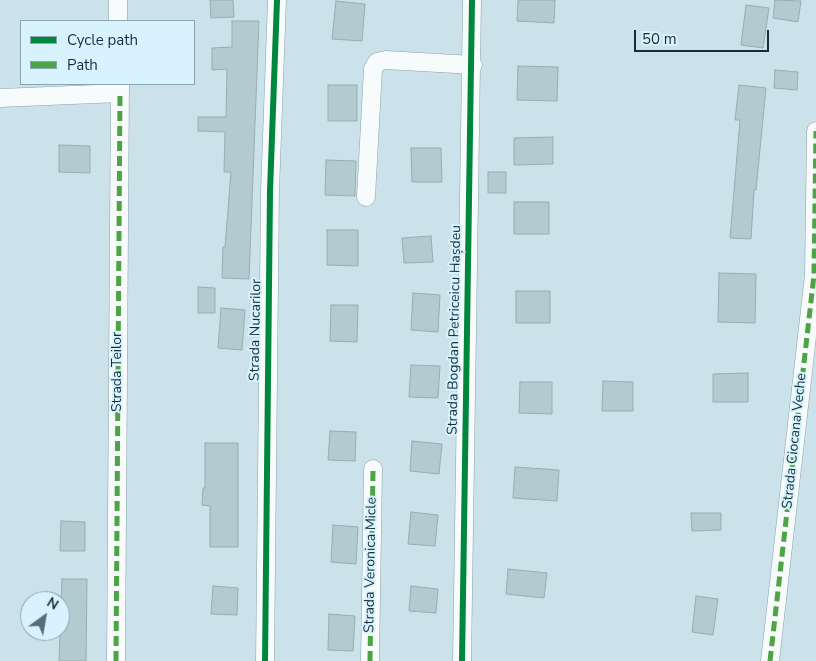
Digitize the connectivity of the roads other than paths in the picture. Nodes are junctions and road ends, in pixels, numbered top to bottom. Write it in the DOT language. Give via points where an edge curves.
graph roads {
  1 [pos="118,0"];
  2 [pos="277,0"];
  3 [pos="472,0"];
  4 [pos="118,20"];
  5 [pos="473,65"];
  6 [pos="120,88"];
  7 [pos="0,98"];
  8 [pos="816,131"];
  9 [pos="366,197"];
  10 [pos="373,470"];
  11 [pos="116,661"];
  12 [pos="264,661"];
  13 [pos="370,661"];
  14 [pos="462,661"];
  15 [pos="770,661"];
  1 -- 4 [label="street"];
  2 -- 12 [label="street, Strada Nucarilor" via="270,191"];
  3 -- 5 [label="street, Strada Bogdan Petriceicu Hașdeu"];
  5 -- 9 [label="street" via="377,62 373,69"];
  5 -- 14 [label="street, Strada Bogdan Petriceicu Hașdeu"];
  6 -- 7 [label="street"];
  6 -- 11 [label="street, Strada Teilor"];
  8 -- 15 [label="street, Strada Ciocana Veche" via="814,275"];
  10 -- 13 [label="street, Strada Veronica Micle"];
}
